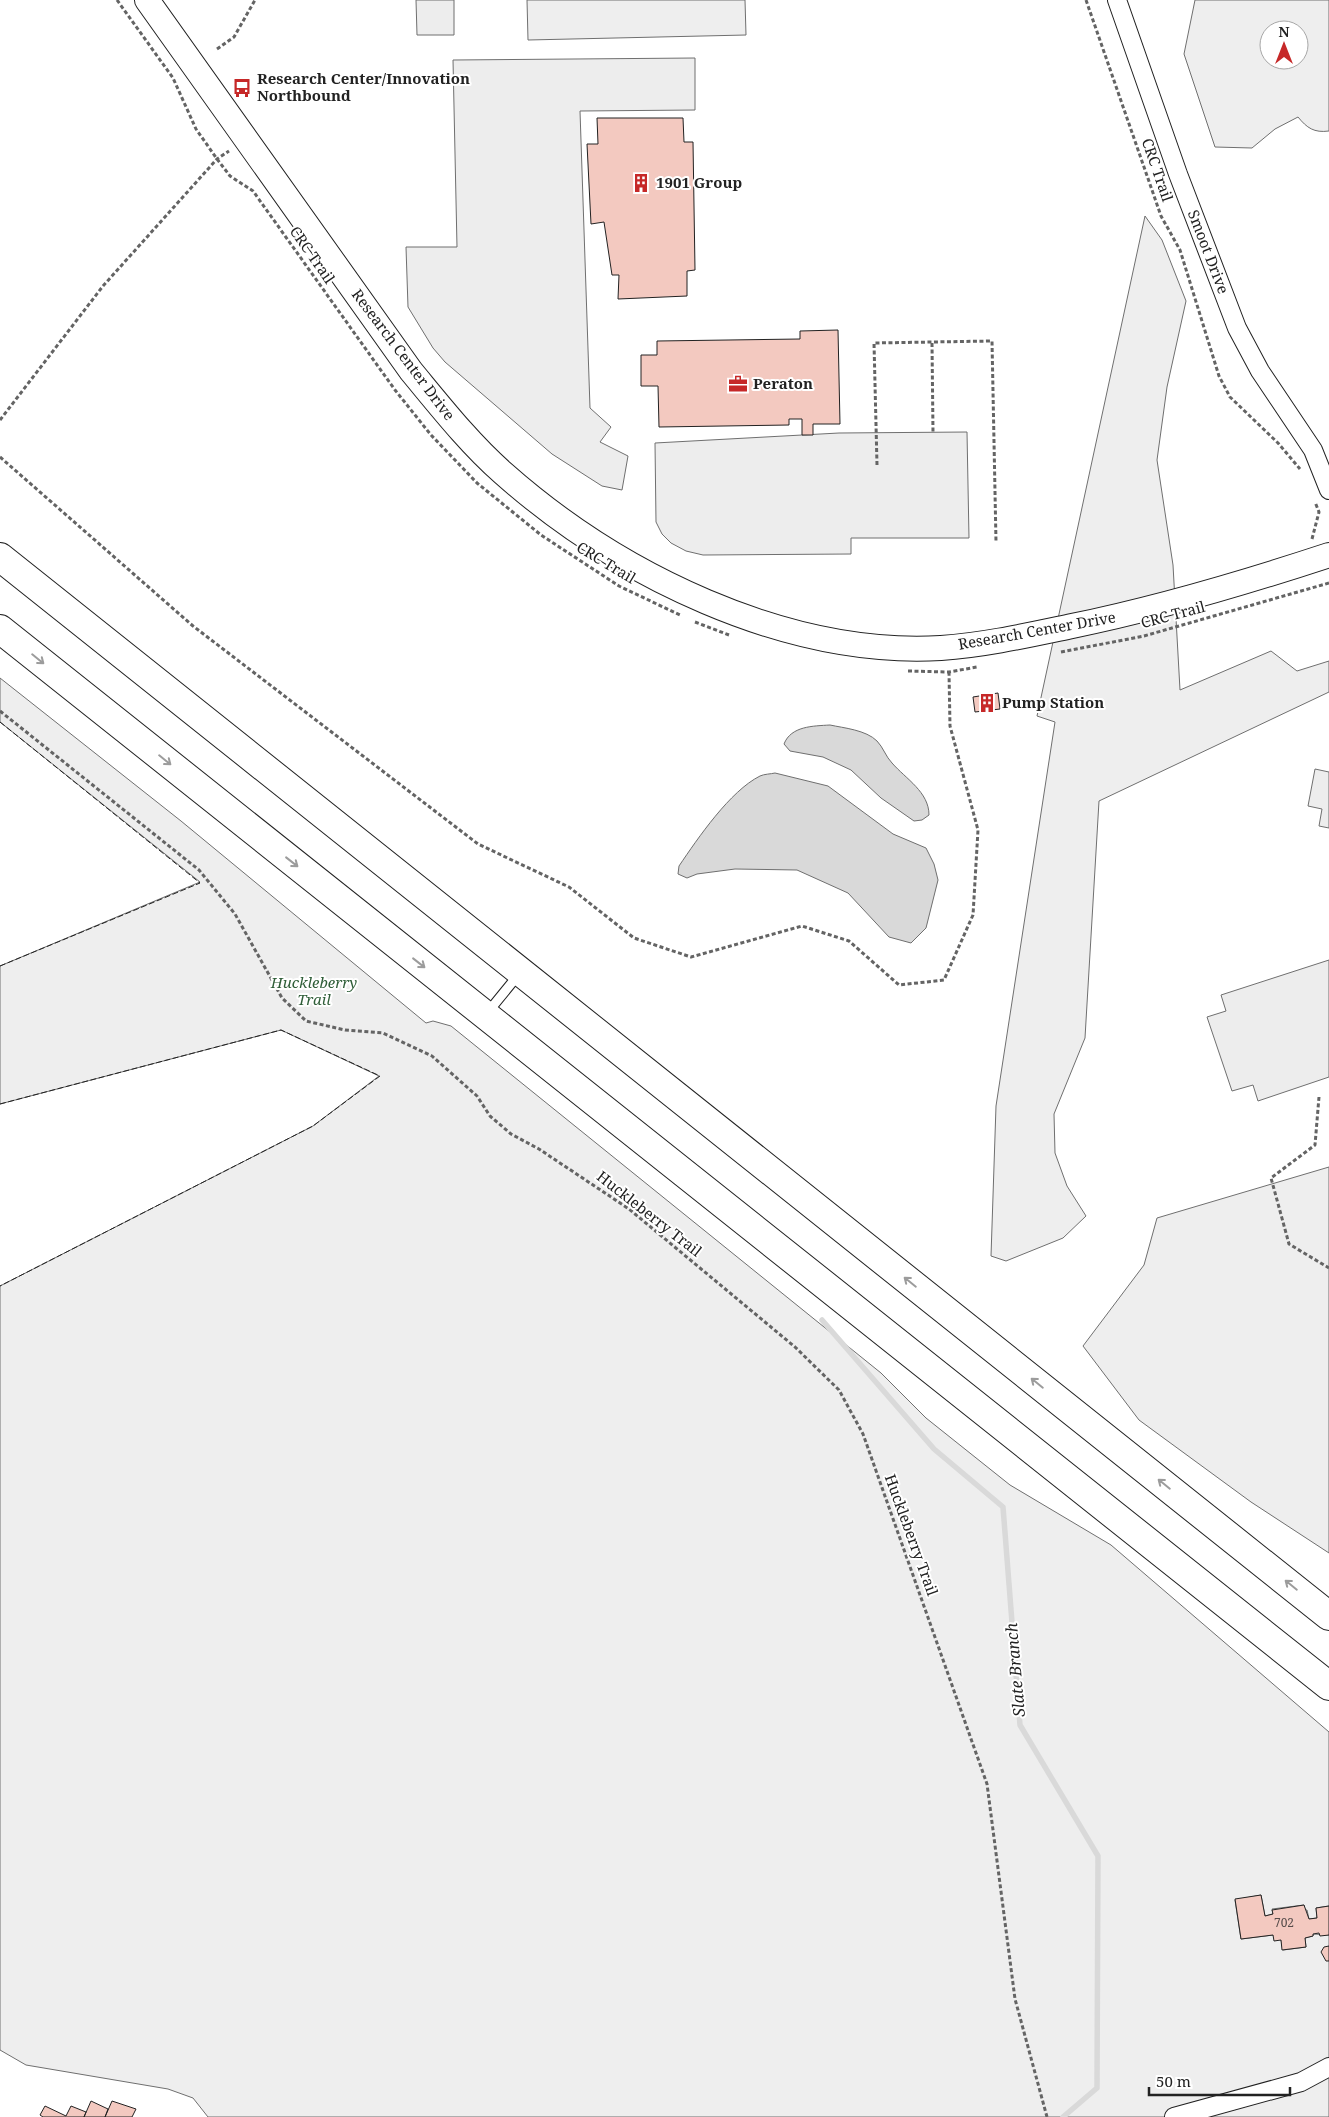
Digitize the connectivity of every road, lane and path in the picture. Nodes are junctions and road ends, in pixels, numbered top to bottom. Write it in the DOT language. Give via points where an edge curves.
graph roads {
  1 [pos="116,0"];
  2 [pos="148,0"];
  3 [pos="255,0"];
  4 [pos="1086,0"];
  5 [pos="1117,0"];
  6 [pos="217,49"];
  7 [pos="217,159"];
  8 [pos="932,342"];
  9 [pos="0,420"];
  10 [pos="934,432"];
  11 [pos="0,457"];
  12 [pos="877,465"];
  13 [pos="1303,476"];
  14 [pos="1329,490"];
  15 [pos="1311,494"];
  16 [pos="996,542"];
  17 [pos="1319,551"];
  18 [pos="0,557"];
  19 [pos="1329,582"];
  20 [pos="0,629"];
  21 [pos="735,637"];
  22 [pos="1058,652"];
  23 [pos="986,666"];
  24 [pos="901,670"];
  25 [pos="948,672"];
  26 [pos="0,711"];
  27 [pos="520,972"];
  28 [pos="486,1015"];
  29 [pos="1319,1097"];
  30 [pos="1329,1268"];
  31 [pos="1329,1616"];
  32 [pos="1329,1686"];
  33 [pos="1329,2067"];
  34 [pos="1046,2116"];
  35 [pos="1174,2117"];
  1 -- 7 [label="path, CRC Trail" via="173,78 196,129"];
  2 -- 17 [label="main road, Research Center Drive" via="405,363 454,424 502,472 546,509 609,552 689,594 743,616 813,636 858,644 939,648 986,644 1180,602"];
  3 -- 6 [label="path" via="234,37"];
  4 -- 13 [label="path, CRC Trail" via="1161,216 1180,250 1219,376 1230,397 1278,443"];
  5 -- 14 [label="street, Smoot Drive" via="1237,328 1260,371 1314,450"];
  7 -- 9 [label="path" via="103,286"];
  7 -- 21 [label="path, CRC Trail" via="230,176 253,191 395,390 431,435 477,483 540,535 619,586 708,628"];
  8 -- 10 [label="path"];
  8 -- 12 [label="path" via="874,344"];
  8 -- 16 [label="path" via="992,341"];
  11 -- 25 [label="path" via="193,626 478,844 569,887 634,938 691,957 802,926 849,941 899,985 944,980 972,915 978,830 950,726"];
  15 -- 17 [label="path" via="1319,512"];
  18 -- 27 [label="highway"];
  19 -- 22 [label="path, CRC Trail" via="1144,636"];
  20 -- 28 [label="highway, one-way"];
  23 -- 25 [label="path"];
  24 -- 25 [label="path"];
  26 -- 34 [label="path, Huckleberry Trail" via="199,870 235,914 282,998 306,1021 345,1030 383,1033 432,1056 477,1096 490,1116 510,1134 539,1149 629,1209 795,1347 840,1390 863,1434 990,1797 1014,1999"];
  27 -- 28 [label="lane"];
  31 -- 27 [label="highway, one-way"];
  28 -- 32 [label="highway"];
  29 -- 30 [label="path" via="1316,1145 1271,1178 1289,1244"];
  33 -- 35 [label="street" via="1301,2082"];
}
